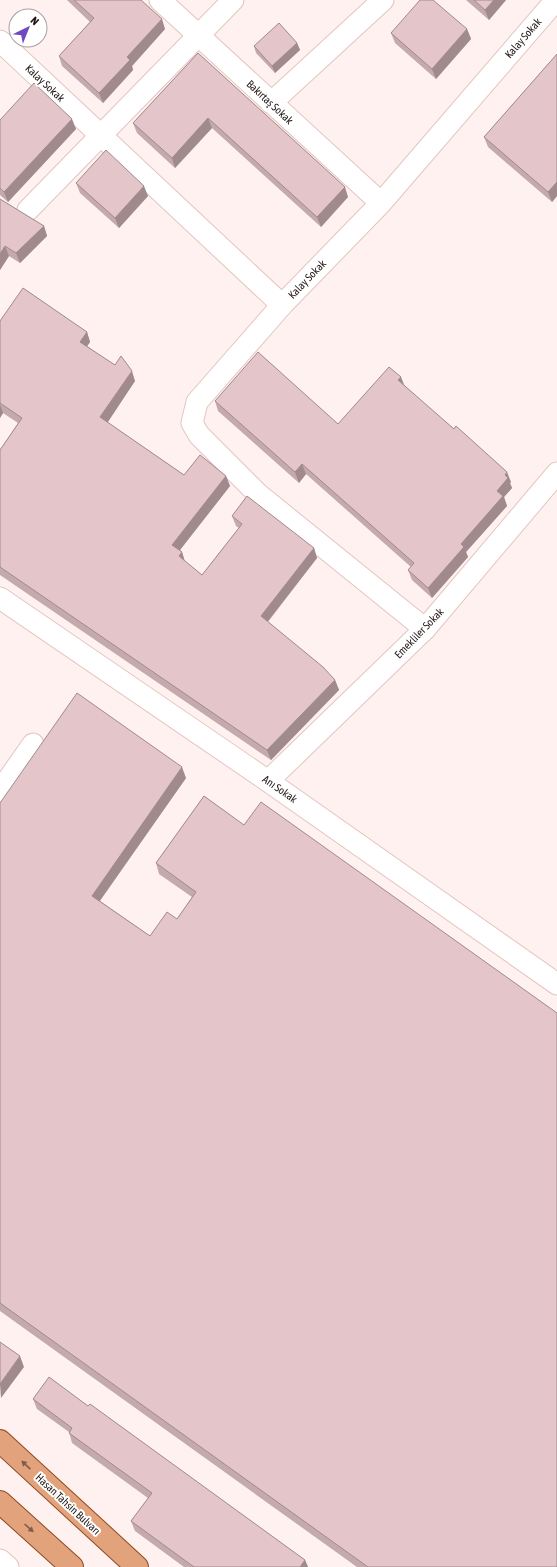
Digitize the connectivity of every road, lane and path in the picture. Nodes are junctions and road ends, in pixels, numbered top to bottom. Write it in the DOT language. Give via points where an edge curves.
graph roads {
  1 [pos="160,0"];
  2 [pos="232,0"];
  3 [pos="383,0"];
  4 [pos="556,0"];
  5 [pos="198,35"];
  6 [pos="0,41"];
  7 [pos="271,103"];
  8 [pos="101,135"];
  9 [pos="381,203"];
  10 [pos="28,210"];
  11 [pos="282,305"];
  12 [pos="557,473"];
  13 [pos="0,598"];
  14 [pos="425,629"];
  15 [pos="33,744"];
  16 [pos="268,781"];
  17 [pos="0,791"];
  18 [pos="557,984"];
  19 [pos="0,1441"];
  20 [pos="0,1502"];
  21 [pos="0,1560"];
  22 [pos="8,1567"];
  23 [pos="72,1567"];
  24 [pos="137,1567"];
  1 -- 5 [label="street, Bakırtaş Sokak"];
  2 -- 5 [label="street"];
  3 -- 7 [label="street"];
  4 -- 9 [label="street, Kalay Sokak"];
  5 -- 7 [label="street, Bakırtaş Sokak"];
  5 -- 8 [label="street"];
  6 -- 8 [label="street, Kalay Sokak"];
  7 -- 9 [label="street, Bakırtaş Sokak"];
  8 -- 10 [label="street"];
  8 -- 11 [label="street, Kalay Sokak"];
  9 -- 11 [label="street, Kalay Sokak"];
  11 -- 14 [label="street" via="197,402 192,423 199,435 258,494"];
  12 -- 14 [label="street, Emekliler Sokak"];
  13 -- 16 [label="street, Anı Sokak"];
  14 -- 16 [label="street, Emekliler Sokak"];
  15 -- 17 [label="street"];
  16 -- 18 [label="street, Anı Sokak"];
  24 -- 19 [label="main road, Hasan Tahsin Bulvarı, one-way"];
  20 -- 23 [label="main road, one-way"];
  21 -- 22 [label="street"];
}
